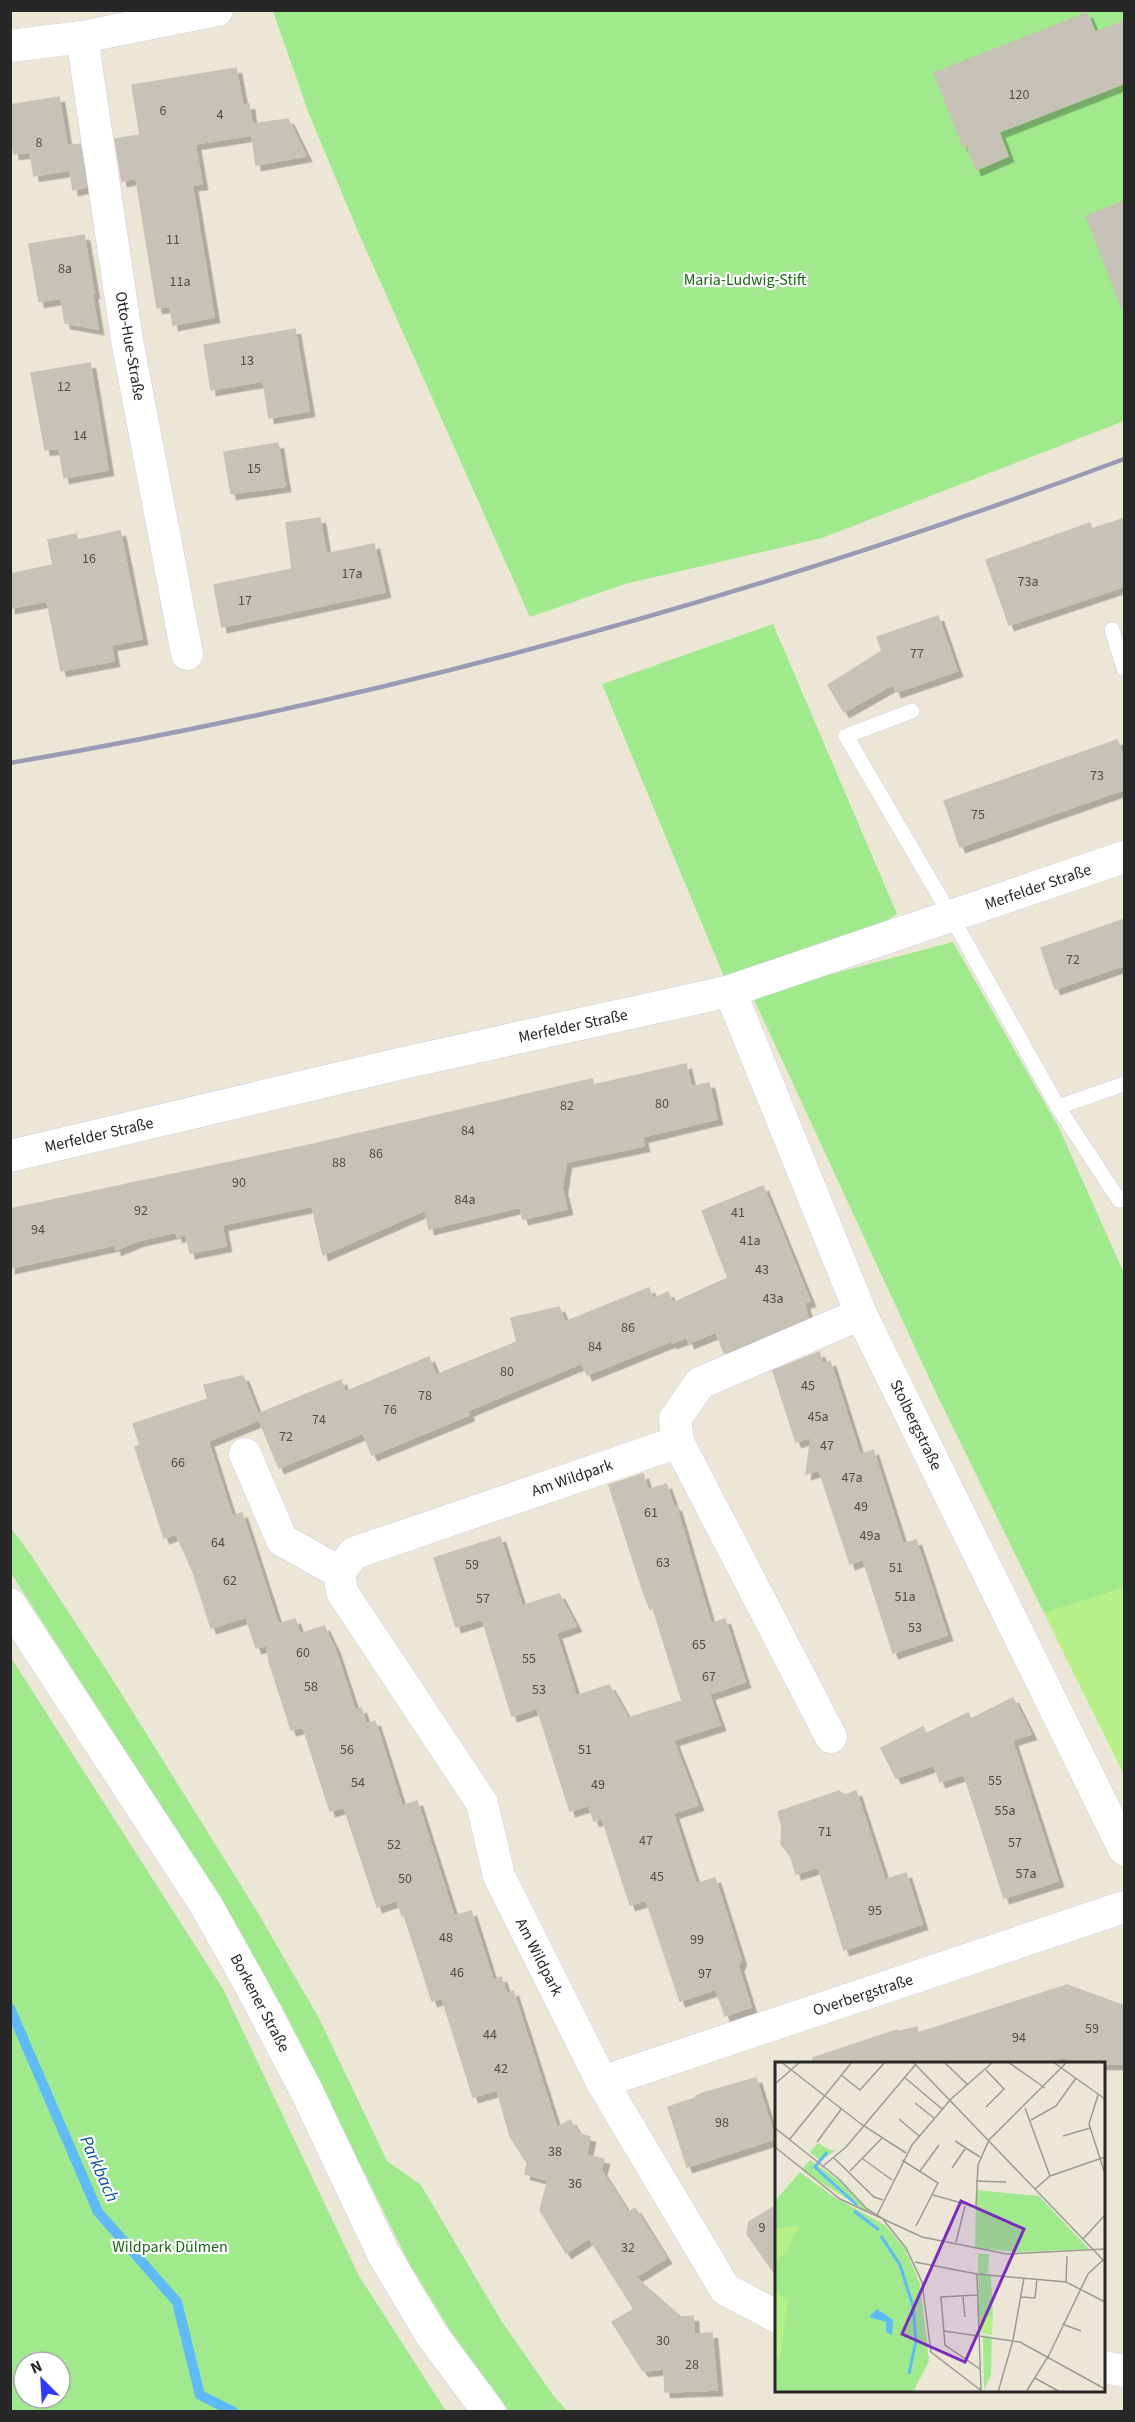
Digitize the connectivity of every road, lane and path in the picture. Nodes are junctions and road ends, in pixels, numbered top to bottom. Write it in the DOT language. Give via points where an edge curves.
graph roads {
  1 [pos="217,10"];
  2 [pos="82,37"];
  3 [pos="10,46"];
  4 [pos="1112,630"];
  5 [pos="187,654"];
  6 [pos="1125,668"];
  7 [pos="912,711"];
  8 [pos="1125,857"];
  9 [pos="951,916"];
  10 [pos="730,991"];
  11 [pos="1125,1084"];
  12 [pos="1058,1107"];
  13 [pos="10,1156"];
  14 [pos="1125,1198"];
  15 [pos="861,1314"];
  16 [pos="678,1442"];
  17 [pos="245,1454"];
  18 [pos="339,1572"];
  19 [pos="10,1605"];
  20 [pos="831,1737"];
  21 [pos="1125,1849"];
  22 [pos="1125,1907"];
  23 [pos="602,2082"];
  24 [pos="775,2315"];
  25 [pos="1105,2367"];
  26 [pos="1125,2370"];
  27 [pos="489,2412"];
  1 -- 2 [label="street"];
  2 -- 3 [label="street"];
  2 -- 5 [label="street, Otto-Hue-Straße" via="128,340"];
  4 -- 6 [label="lane"];
  7 -- 9 [label="lane" via="846,736"];
  8 -- 9 [label="street, Merfelder Straße"];
  9 -- 10 [label="street, Merfelder Straße"];
  9 -- 12 [label="lane"];
  10 -- 13 [label="street, Merfelder Straße"];
  10 -- 15 [label="street, Stolbergstraße"];
  11 -- 12 [label="lane"];
  12 -- 14 [label="lane" via="1119,1200"];
  15 -- 16 [label="street" via="700,1383 675,1419"];
  15 -- 21 [label="street, Stolbergstraße"];
  16 -- 18 [label="street, Am Wildpark" via="354,1553"];
  16 -- 20 [label="street"];
  17 -- 18 [label="street" via="282,1540"];
  18 -- 23 [label="street, Am Wildpark" via="342,1592 482,1803 499,1876"];
  19 -- 27 [label="street, Borkener Straße" via="206,1905 306,2090 383,2253 431,2334"];
  22 -- 23 [label="street, Overbergstraße"];
  23 -- 24 [label="street, Am Wildpark" via="725,2289"];
  25 -- 26 [label="street"];
}
